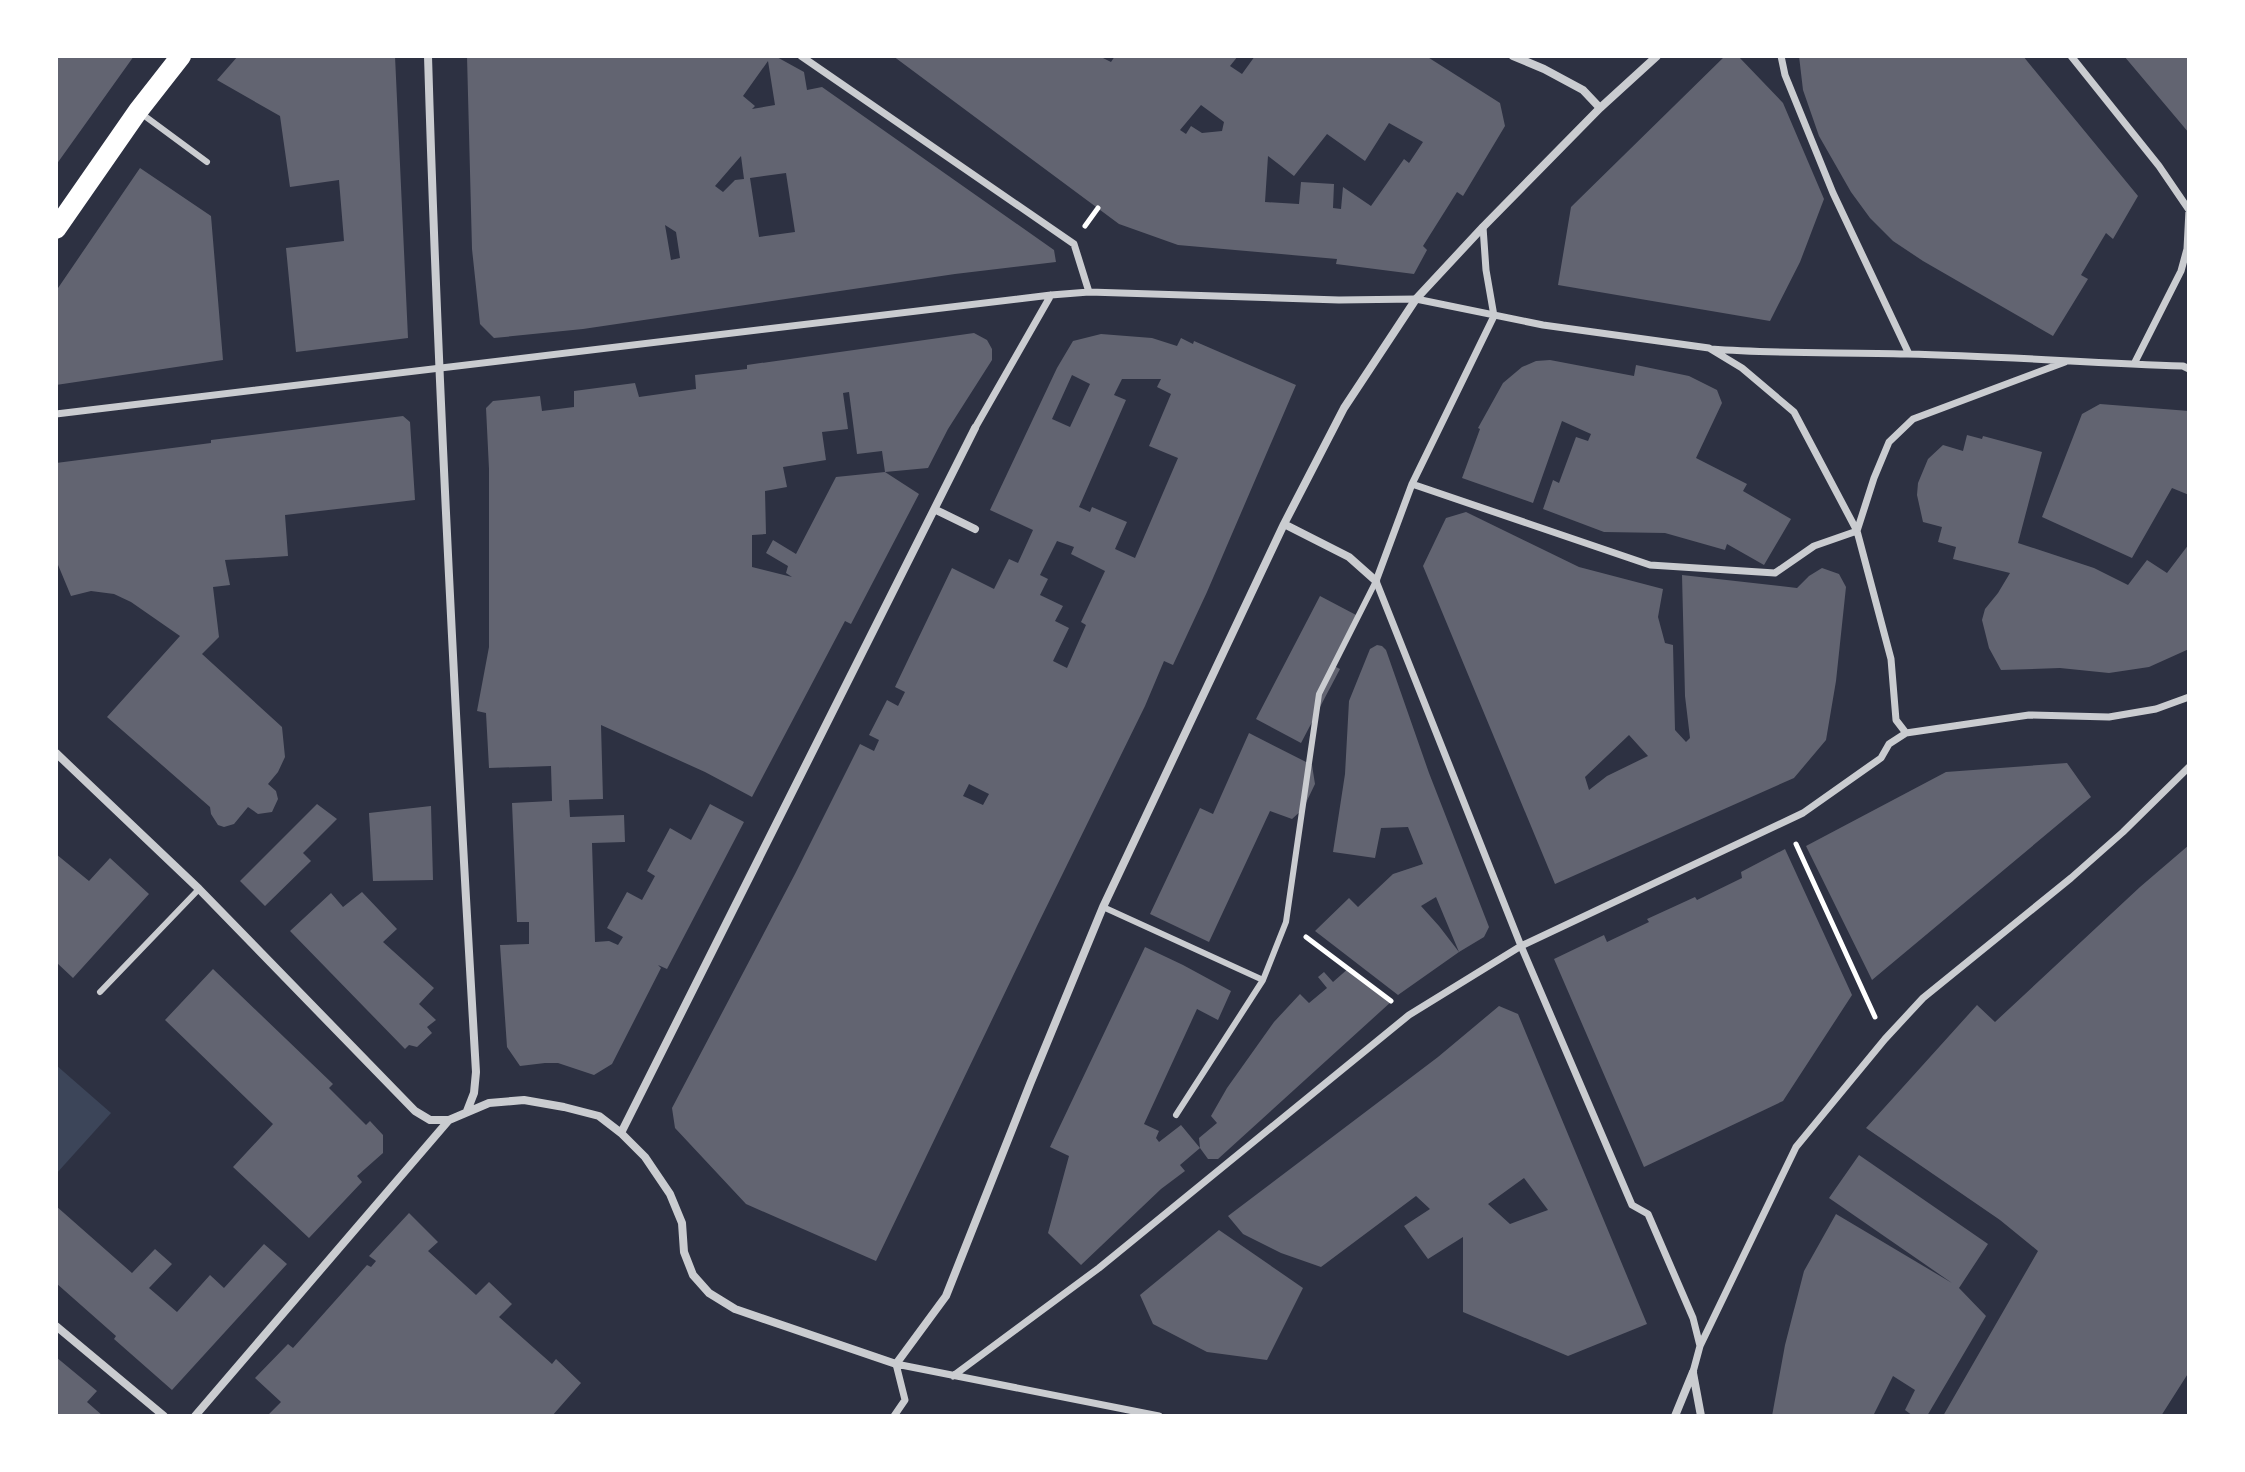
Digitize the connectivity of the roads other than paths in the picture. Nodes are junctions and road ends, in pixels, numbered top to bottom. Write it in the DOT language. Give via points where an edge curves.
graph roads {
  1 [pos="181,56"];
  2 [pos="428,56"];
  3 [pos="801,56"];
  4 [pos="1513,56"];
  5 [pos="1657,56"];
  6 [pos="1781,56"];
  7 [pos="2071,56"];
  8 [pos="1600,108"];
  9 [pos="138,111"];
  10 [pos="207,162"];
  11 [pos="1483,227"];
  12 [pos="56,229"];
  13 [pos="1089,292"];
  14 [pos="1051,295"];
  15 [pos="1416,299"];
  16 [pos="1494,316"];
  17 [pos="1709,348"];
  18 [pos="1909,354"];
  19 [pos="2065,362"];
  20 [pos="2134,364"];
  21 [pos="439,369"];
  22 [pos="2189,369"];
  23 [pos="56,414"];
  24 [pos="975,428"];
  25 [pos="1412,484"];
  26 [pos="936,510"];
  27 [pos="1284,524"];
  28 [pos="975,529"];
  29 [pos="1857,531"];
  30 [pos="1376,581"];
  31 [pos="2189,697"];
  32 [pos="1906,733"];
  33 [pos="56,753"];
  34 [pos="2189,767"];
  35 [pos="199,889"];
  36 [pos="1103,907"];
  37 [pos="1521,946"];
  38 [pos="1263,980"];
  39 [pos="100,992"];
  40 [pos="467,1111"];
  41 [pos="1176,1115"];
  42 [pos="449,1120"];
  43 [pos="621,1133"];
  44 [pos="56,1326"];
  45 [pos="1700,1346"];
  46 [pos="896,1364"];
  47 [pos="1693,1372"];
  48 [pos="953,1376"];
  49 [pos="164,1416"];
  50 [pos="195,1416"];
  51 [pos="894,1416"];
  52 [pos="1159,1416"];
  53 [pos="1675,1416"];
  54 [pos="1701,1416"];
  1 -- 9 [label="main road"];
  2 -- 21 [label="street"];
  3 -- 13 [label="street" via="1074,244"];
  4 -- 8 [label="street" via="1583,90"];
  5 -- 8 [label="street"];
  6 -- 18 [label="street" via="1833,193"];
  7 -- 20 [label="street" via="2189,210 2181,271"];
  8 -- 11 [label="street"];
  9 -- 10 [label="lane"];
  9 -- 12 [label="main road"];
  11 -- 15 [label="street"];
  11 -- 16 [label="street"];
  13 -- 14 [label="street"];
  13 -- 15 [label="street"];
  14 -- 21 [label="street"];
  14 -- 24 [label="street"];
  15 -- 16 [label="street"];
  15 -- 27 [label="street" via="1344,408"];
  16 -- 17 [label="street"];
  16 -- 25 [label="street"];
  17 -- 18 [label="street"];
  17 -- 29 [label="street" via="1794,412"];
  18 -- 19 [label="street"];
  19 -- 20 [label="street"];
  19 -- 29 [label="street" via="1913,419 1889,442"];
  20 -- 22 [label="street"];
  21 -- 23 [label="street"];
  21 -- 40 [label="street" via="476,1072"];
  24 -- 26 [label="street"];
  25 -- 29 [label="street" via="1650,565 1775,573 1814,546"];
  25 -- 30 [label="street"];
  26 -- 28 [label="street"];
  26 -- 43 [label="street"];
  27 -- 30 [label="street" via="1349,557"];
  27 -- 36 [label="street"];
  29 -- 32 [label="street" via="1891,659 1896,720"];
  30 -- 37 [label="street"];
  30 -- 38 [label="lane" via="1319,694 1286,922"];
  31 -- 32 [label="street" via="2109,717 2029,715"];
  32 -- 37 [label="street" via="1889,744 1881,758 1803,813"];
  33 -- 35 [label="street"];
  34 -- 45 [label="street" via="2071,878 1923,998 1885,1039 1796,1147"];
  35 -- 39 [label="lane"];
  35 -- 42 [label="street" via="415,1111 430,1120"];
  36 -- 38 [label="lane"];
  36 -- 46 [label="street" via="946,1296"];
  37 -- 45 [label="street" via="1632,1205 1648,1214"];
  37 -- 48 [label="street" via="1409,1015 1099,1268"];
  38 -- 41 [label="lane"];
  40 -- 42 [label="street"];
  40 -- 43 [label="street" via="524,1100 599,1116"];
  42 -- 50 [label="street"];
  43 -- 46 [label="street" via="670,1194 693,1275 709,1293 735,1309"];
  44 -- 49 [label="street"];
  45 -- 47 [label="street"];
  46 -- 48 [label="street"];
  46 -- 51 [label="street" via="905,1400"];
  47 -- 53 [label="street"];
  47 -- 54 [label="street"];
  48 -- 52 [label="street"];
}
